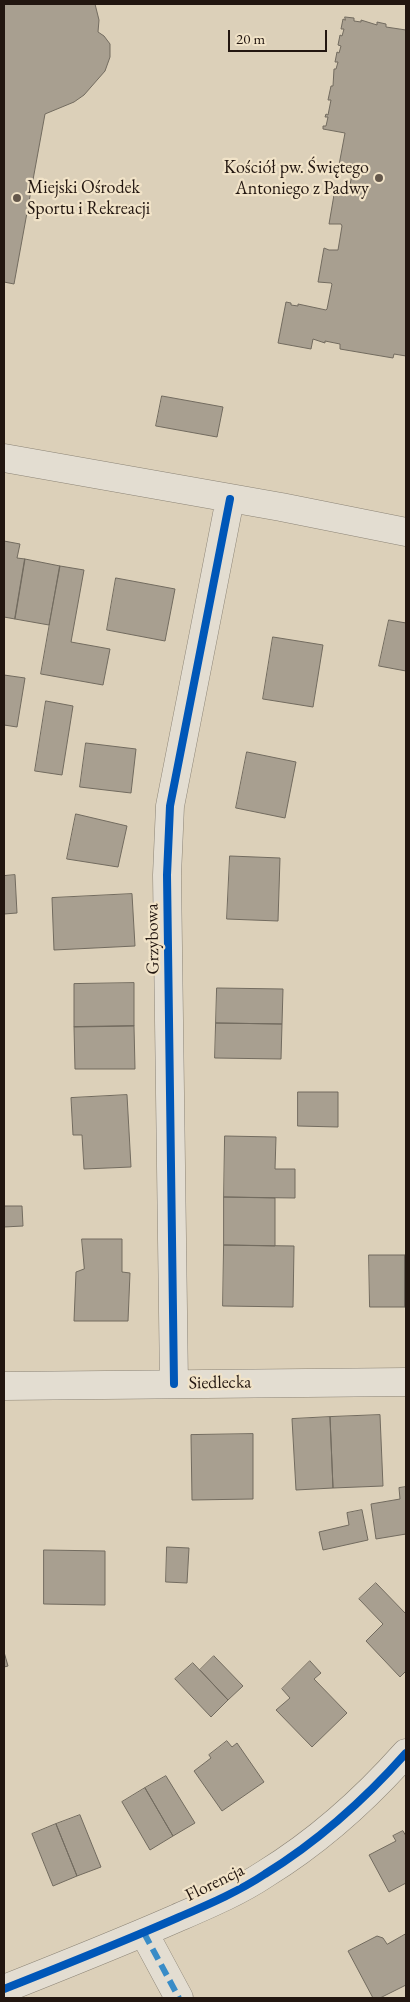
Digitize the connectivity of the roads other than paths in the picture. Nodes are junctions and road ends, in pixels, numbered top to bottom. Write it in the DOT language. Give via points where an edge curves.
graph roads {
  1 [pos="4,458"];
  2 [pos="230,499"];
  3 [pos="406,532"];
  4 [pos="406,1382"];
  5 [pos="174,1384"];
  6 [pos="4,1386"];
  7 [pos="406,1753"];
  8 [pos="144,1932"];
  9 [pos="4,1989"];
  10 [pos="179,1998"];
  1 -- 2 [label="street"];
  2 -- 3 [label="street"];
  2 -- 5 [label="street, Grzybowa" via="170,806 167,875"];
  4 -- 5 [label="street, Siedlecka"];
  5 -- 6 [label="street, Siedlecka"];
  7 -- 8 [label="street, Florencja" via="347,1812 265,1875 206,1906"];
  8 -- 9 [label="street, Florencja"];
  8 -- 10 [label="street"];
}
